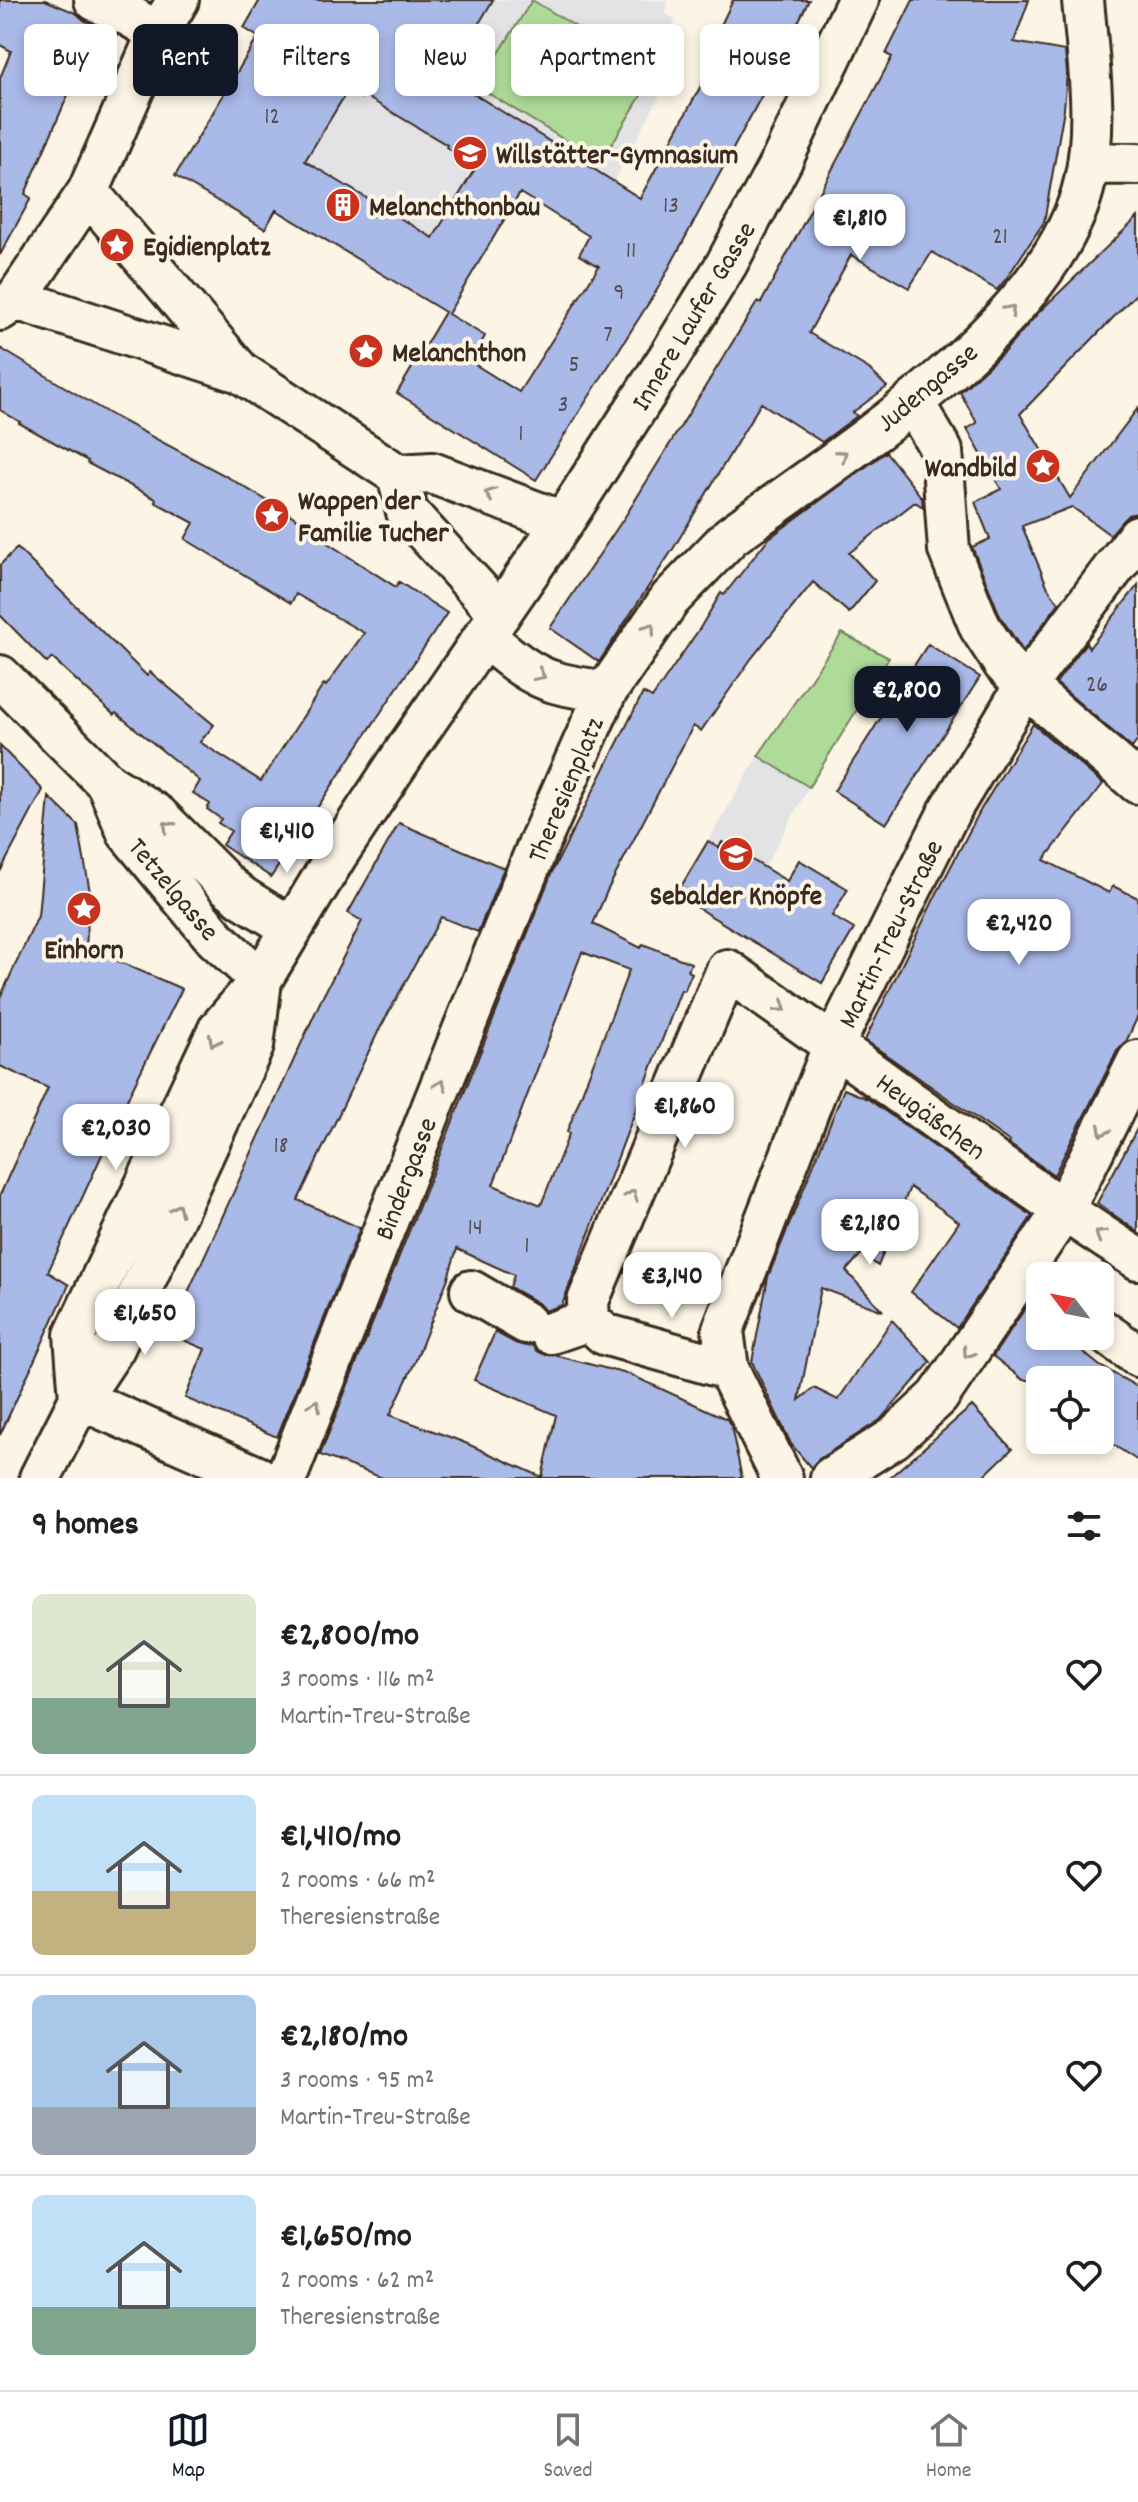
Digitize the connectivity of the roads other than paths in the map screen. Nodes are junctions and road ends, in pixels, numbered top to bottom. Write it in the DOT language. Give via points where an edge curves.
graph roads {
  1 [pos="95,0"];
  2 [pos="858,0"];
  3 [pos="1083,0"];
  4 [pos="168,16"];
  5 [pos="1088,163"];
  6 [pos="1138,164"];
  7 [pos="88,192"];
  8 [pos="8,304"];
  9 [pos="240,372"];
  10 [pos="913,402"];
  11 [pos="398,475"];
  12 [pos="563,522"];
  13 [pos="1138,536"];
  14 [pos="492,625"];
  15 [pos="0,676"];
  16 [pos="1025,686"];
  17 [pos="606,692"];
  18 [pos="107,783"];
  19 [pos="1138,783"];
  20 [pos="525,878"];
  21 [pos="292,928"];
  22 [pos="261,980"];
  23 [pos="834,1044"];
  24 [pos="1138,1061"];
  25 [pos="1063,1211"];
  26 [pos="1138,1259"];
  27 [pos="109,1262"];
  28 [pos="1039,1262"];
  29 [pos="145,1280"];
  30 [pos="1026,1286"];
  31 [pos="471,1291"];
  32 [pos="589,1320"];
  33 [pos="1114,1339"];
  34 [pos="1138,1356"];
  35 [pos="728,1369"];
  36 [pos="80,1399"];
  37 [pos="40,1478"];
  38 [pos="260,1478"];
  39 [pos="286,1478"];
  40 [pos="782,1478"];
  41 [pos="831,1478"];
  1 -- 4 [label="street" via="130,16"];
  2 -- 12 [label="street, Innere Laufer Gasse" via="733,253"];
  3 -- 5 [label="street, Judengasse" via="1093,118"];
  4 -- 7 [label="street"];
  5 -- 6 [label="street"];
  10 -- 5 [label="street, Judengasse, one-way" via="1013,309 1049,260 1075,217"];
  7 -- 8 [label="street"];
  7 -- 9 [label="street"];
  8 -- 9 [label="street"];
  9 -- 11 [label="street"];
  10 -- 16 [label="street" via="942,451 949,550 980,627"];
  17 -- 10 [label="street, Judengasse, one-way" via="670,599 723,543"];
  12 -- 11 [label="street, one-way" via="432,473"];
  11 -- 14 [label="street" via="407,512"];
  12 -- 14 [label="street, Innere Laufer Gasse"];
  13 -- 16 [label="street, Martin-Treu-Straße"];
  14 -- 17 [label="street, Theresienplatz, one-way" via="521,666 554,682"];
  14 -- 21 [label="street"];
  15 -- 18 [label="street, Tetzelgasse"];
  16 -- 19 [label="street"];
  16 -- 23 [label="street, Martin-Treu-Straße" via="949,812"];
  17 -- 20 [label="street, Theresienplatz"];
  21 -- 18 [label="street, Tetzelgasse, one-way" via="243,898 157,815"];
  18 -- 22 [label="street, Tetzelgasse" via="128,833 216,939"];
  39 -- 20 [label="street, Bindergasse, one-way"];
  21 -- 22 [label="street"];
  22 -- 27 [label="street, one-way" via="219,1029"];
  29 -- 22 [label="street, one-way" via="253,1046"];
  23 -- 25 [label="street, Heugäßchen"];
  32 -- 23 [label="street, Heugäßchen, one-way" via="588,1301 727,970"];
  23 -- 35 [label="street, Martin-Treu-Straße" via="723,1330"];
  24 -- 25 [label="street, one-way"];
  26 -- 25 [label="street, Heugäßchen, one-way"];
  25 -- 28 [label="street"];
  27 -- 29 [label="street"];
  27 -- 36 [label="street" via="75,1335"];
  29 -- 36 [label="street" via="114,1348"];
  30 -- 41 [label="street, one-way" via="938,1397 894,1438"];
  31 -- 32 [label="street" via="538,1328"];
  32 -- 35 [label="street" via="604,1334"];
  33 -- 34 [label="street"];
  35 -- 40 [label="street, Martin-Treu-Straße"];
  36 -- 37 [label="street"];
  36 -- 38 [label="street"];
}
